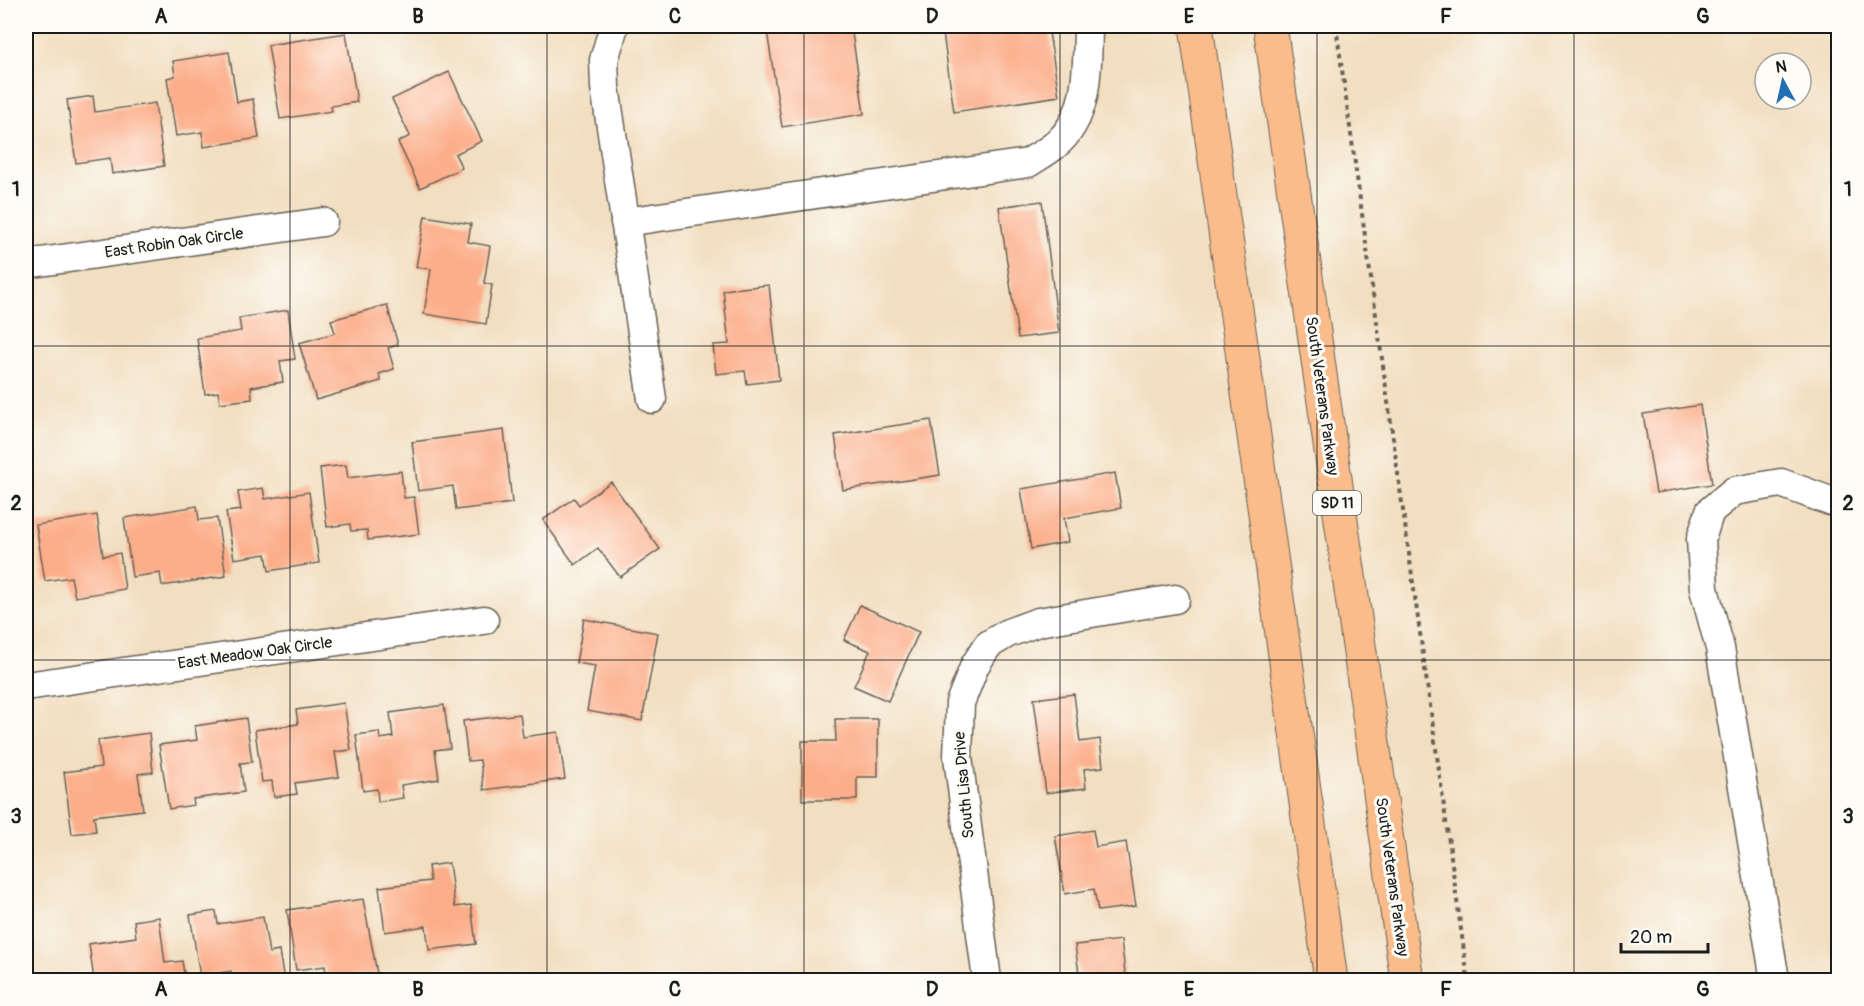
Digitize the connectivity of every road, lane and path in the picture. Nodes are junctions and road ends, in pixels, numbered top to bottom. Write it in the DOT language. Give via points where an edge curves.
graph roads {
  1 [pos="614,26"];
  2 [pos="1088,26"];
  3 [pos="1196,26"];
  4 [pos="1270,26"];
  5 [pos="1336,26"];
  6 [pos="323,222"];
  7 [pos="626,222"];
  8 [pos="26,264"];
  9 [pos="652,399"];
  10 [pos="1839,504"];
  11 [pos="1175,599"];
  12 [pos="484,620"];
  13 [pos="26,687"];
  14 [pos="987,981"];
  15 [pos="1331,981"];
  16 [pos="1407,981"];
  17 [pos="1468,981"];
  18 [pos="1775,981"];
  1 -- 7 [label="street" via="604,60"];
  2 -- 7 [label="street" via="1086,83 1075,122 1057,144 1028,163"];
  3 -- 15 [label="highway"];
  4 -- 16 [label="highway, South Veterans Parkway / SD 11"];
  5 -- 17 [label="path"];
  6 -- 8 [label="street, East Robin Oak Circle"];
  7 -- 9 [label="street"];
  10 -- 18 [label="street" via="1781,483 1734,491 1710,511 1701,538 1704,589 1720,648"];
  11 -- 14 [label="street, South Lisa Drive" via="1038,622 988,645 975,665 960,703 958,757"];
  12 -- 13 [label="street, East Meadow Oak Circle"];
}
